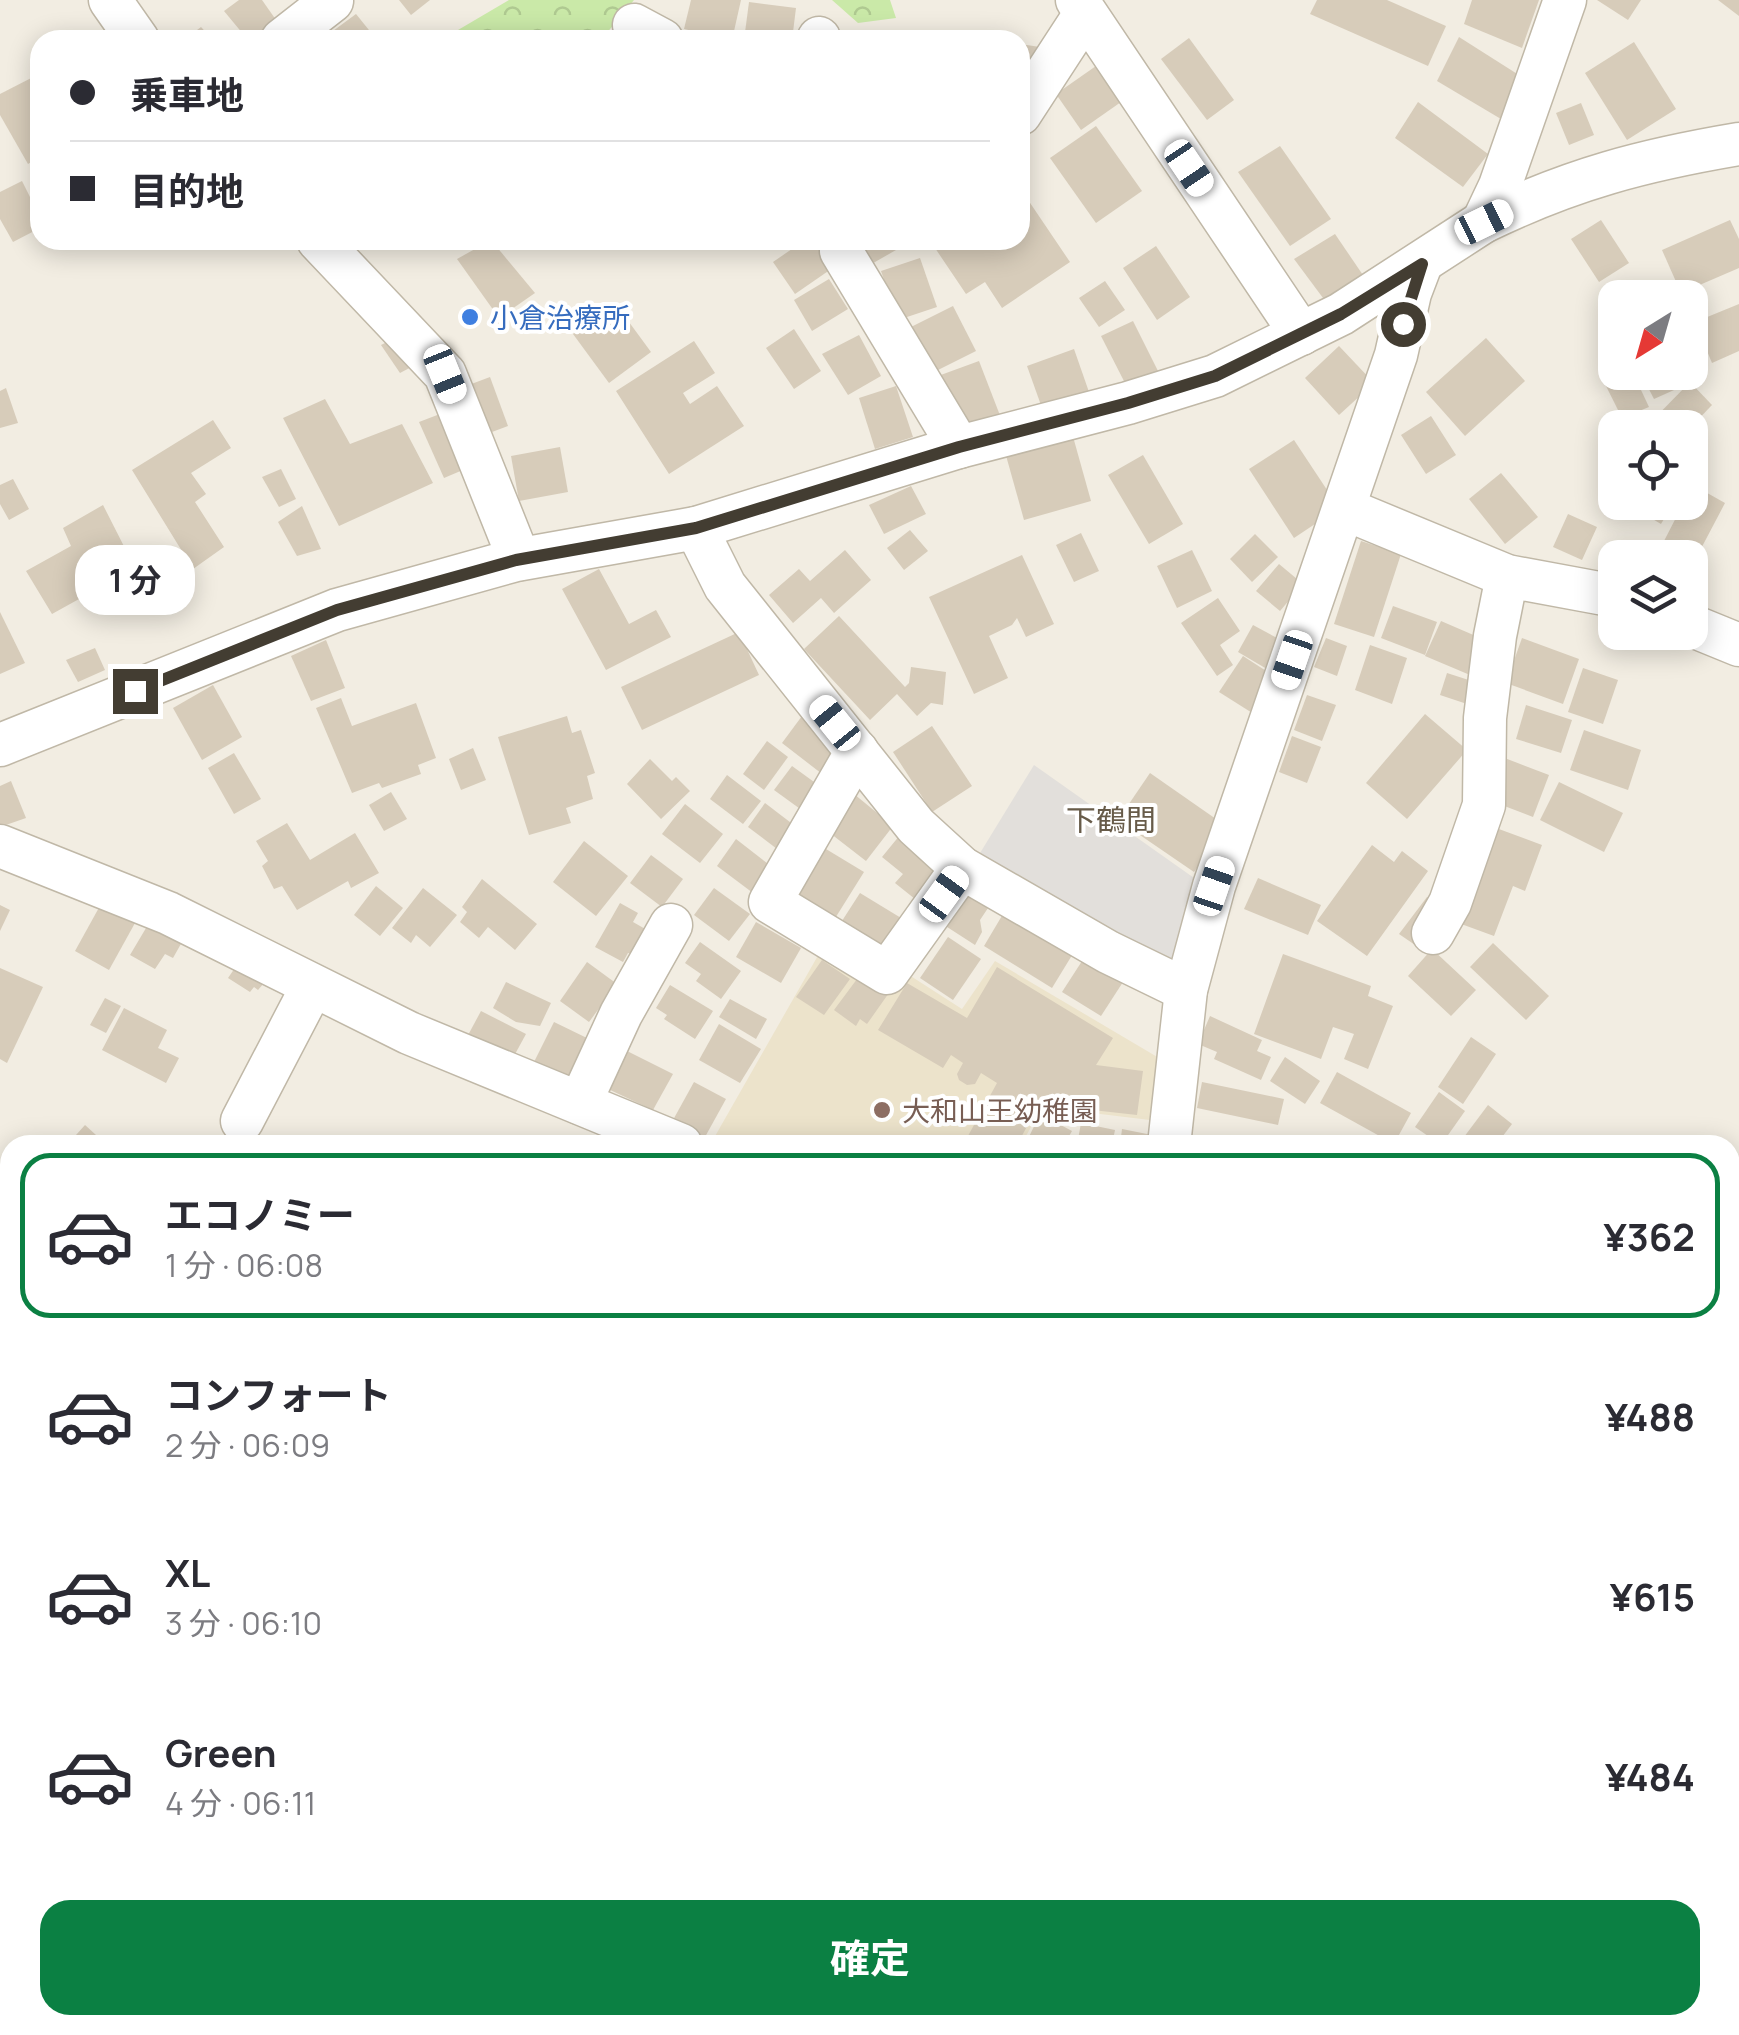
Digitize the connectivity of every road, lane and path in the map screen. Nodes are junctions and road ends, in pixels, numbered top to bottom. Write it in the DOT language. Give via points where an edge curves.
graph roads {
  1 [pos="110,0"];
  2 [pos="1565,0"];
  3 [pos="332,1"];
  4 [pos="1081,7"];
  5 [pos="131,30"];
  6 [pos="295,30"];
  7 [pos="1030,96"];
  8 [pos="1739,144"];
  9 [pos="1484,222"];
  10 [pos="327,250"];
  11 [pos="841,251"];
  12 [pos="1422,264"];
  13 [pos="1301,334"];
  14 [pos="959,447"];
  15 [pos="1345,509"];
  16 [pos="696,528"];
  17 [pos="520,560"];
  18 [pos="1507,576"];
  19 [pos="1598,593"];
  20 [pos="1708,632"];
  21 [pos="1739,645"];
  22 [pos="0,745"];
  23 [pos="857,751"];
  24 [pos="0,846"];
  25 [pos="962,868"];
  26 [pos="671,925"];
  27 [pos="1432,932"];
  28 [pos="312,988"];
  29 [pos="1186,990"];
  30 [pos="580,1103"];
  31 [pos="242,1120"];
  32 [pos="657,1135"];
  33 [pos="1170,1135"];
  1 -- 5 [label="street"];
  2 -- 9 [label="street"];
  3 -- 6 [label="street"];
  4 -- 7 [label="street"];
  4 -- 13 [label="street"];
  8 -- 9 [label="street" via="1586,178"];
  9 -- 12 [label="street"];
  10 -- 17 [label="street" via="445,374"];
  11 -- 14 [label="street"];
  12 -- 13 [label="street"];
  12 -- 15 [label="street"];
  13 -- 14 [label="street" via="1215,376"];
  14 -- 16 [label="street"];
  15 -- 18 [label="street"];
  15 -- 29 [label="street" via="1214,886"];
  16 -- 17 [label="street"];
  16 -- 23 [label="street" via="725,586"];
  17 -- 22 [label="street" via="337,610"];
  18 -- 19 [label="street"];
  18 -- 27 [label="street" via="1485,718 1484,805 1450,903"];
  20 -- 21 [label="street"];
  23 -- 25 [label="street" via="916,826"];
  23 -- 25 [label="street" via="770,902 886,972"];
  24 -- 28 [label="street" via="168,913"];
  25 -- 29 [label="street"];
  26 -- 30 [label="street"];
  28 -- 30 [label="street"];
  28 -- 31 [label="street"];
  29 -- 33 [label="street"];
  30 -- 32 [label="street"];
}
